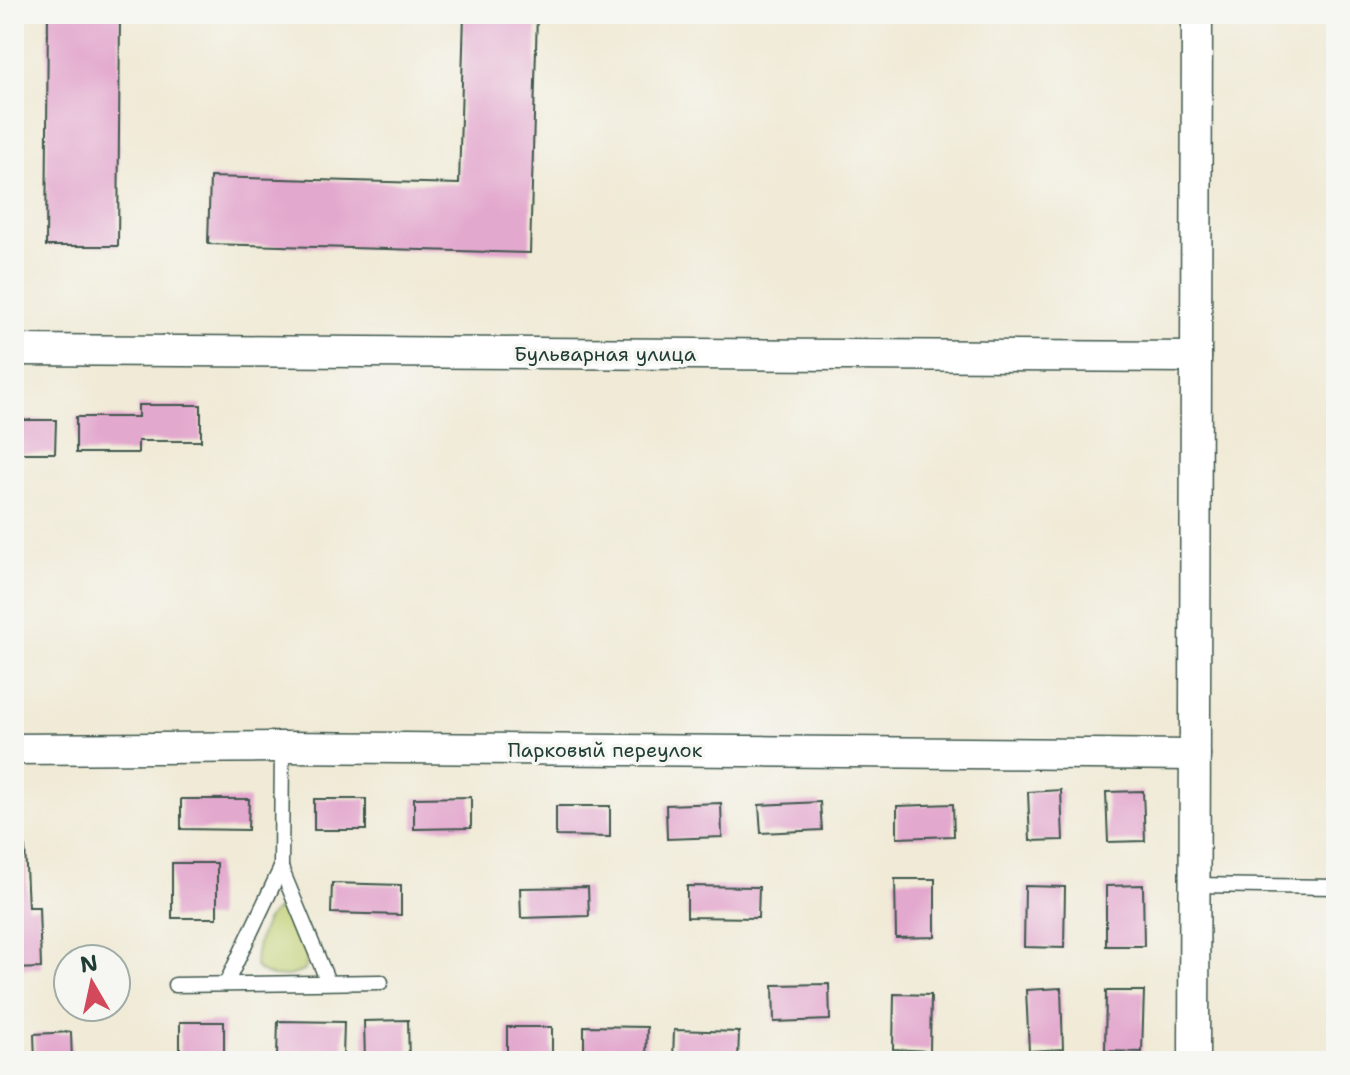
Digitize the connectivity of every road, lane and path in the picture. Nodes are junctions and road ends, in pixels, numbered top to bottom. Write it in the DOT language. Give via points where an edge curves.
graph roads {
  1 [pos="1197,14"];
  2 [pos="14,350"];
  3 [pos="1196,357"];
  4 [pos="282,747"];
  5 [pos="14,749"];
  6 [pos="1195,755"];
  7 [pos="281,868"];
  8 [pos="1195,885"];
  9 [pos="1336,887"];
  10 [pos="328,982"];
  11 [pos="381,982"];
  12 [pos="226,984"];
  13 [pos="175,985"];
  14 [pos="1194,1061"];
  1 -- 3 [label="street"];
  2 -- 3 [label="street, Бульварная улица"];
  3 -- 6 [label="street"];
  4 -- 5 [label="street, Парковый переулок"];
  4 -- 6 [label="street, Парковый переулок"];
  4 -- 7 [label="lane"];
  6 -- 8 [label="street"];
  7 -- 10 [label="lane"];
  7 -- 12 [label="lane"];
  8 -- 9 [label="lane"];
  8 -- 14 [label="street"];
  10 -- 11 [label="lane"];
  10 -- 12 [label="lane"];
  12 -- 13 [label="lane"];
}
